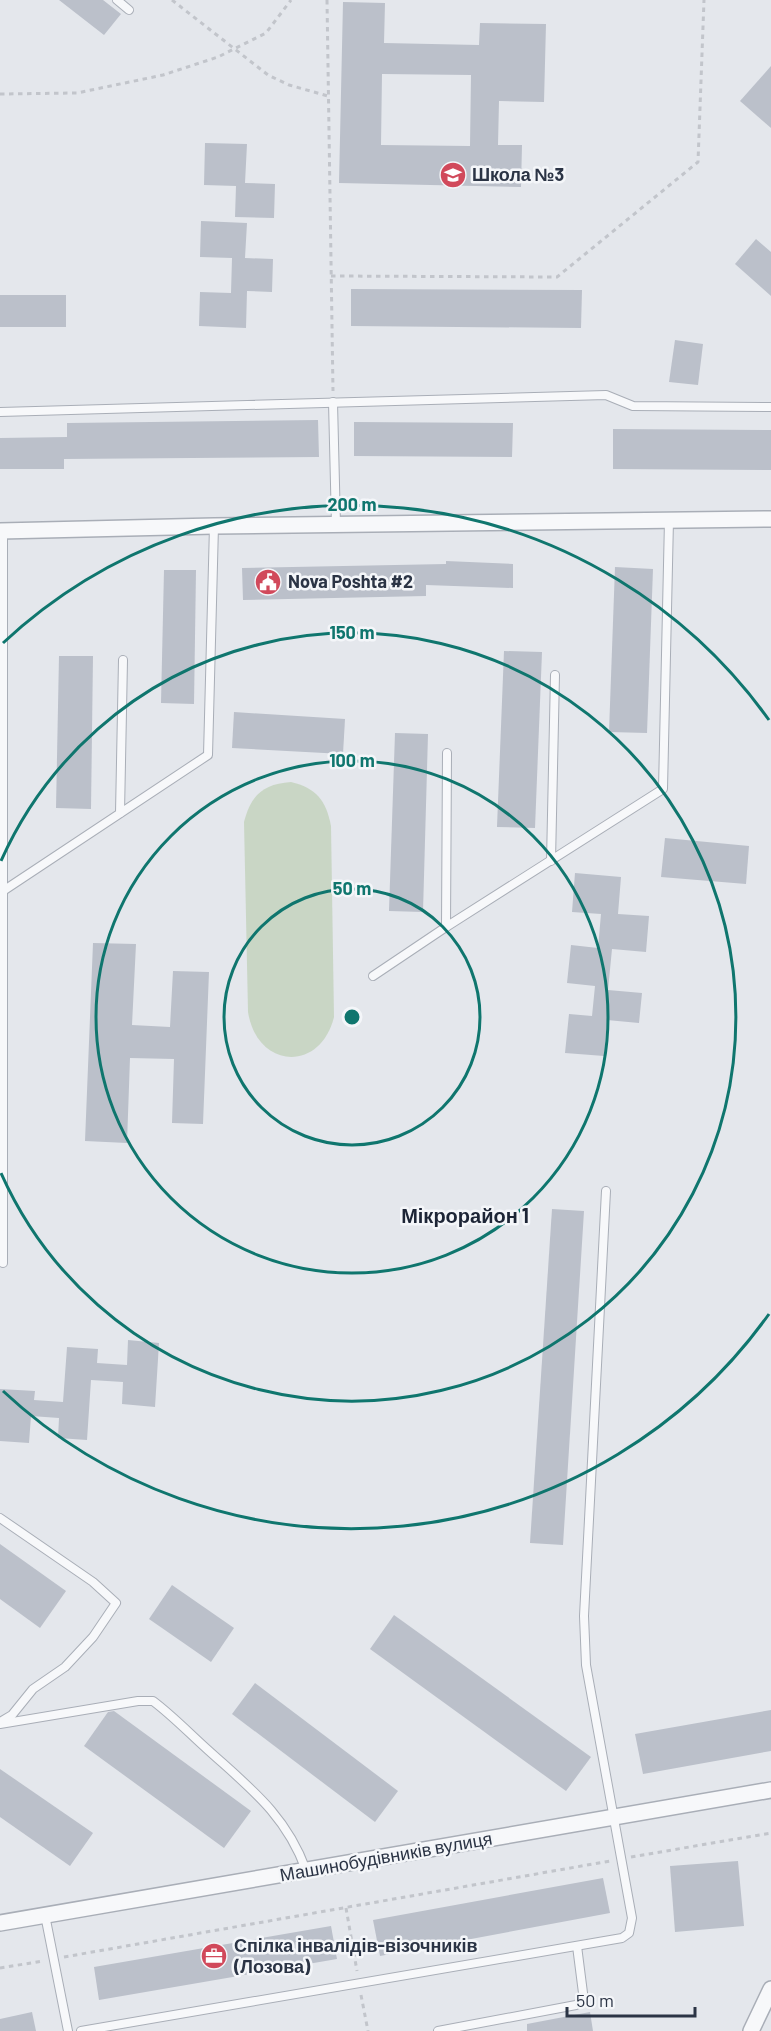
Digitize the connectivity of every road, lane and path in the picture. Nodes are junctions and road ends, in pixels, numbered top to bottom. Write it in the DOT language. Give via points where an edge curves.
graph roads {
  1 [pos="117,0"];
  2 [pos="172,0"];
  3 [pos="291,0"];
  4 [pos="327,0"];
  5 [pos="704,0"];
  6 [pos="129,10"];
  7 [pos="234,49"];
  8 [pos="0,94"];
  9 [pos="328,96"];
  10 [pos="331,276"];
  11 [pos="333,402"];
  12 [pos="771,407"];
  13 [pos="0,412"];
  14 [pos="771,519"];
  15 [pos="669,520"];
  16 [pos="336,525"];
  17 [pos="214,526"];
  18 [pos="1,531"];
  19 [pos="123,660"];
  20 [pos="555,675"];
  21 [pos="447,753"];
  22 [pos="120,813"];
  23 [pos="551,861"];
  24 [pos="3,891"];
  25 [pos="446,927"];
  26 [pos="2,960"];
  27 [pos="373,976"];
  28 [pos="606,1191"];
  29 [pos="3,1263"];
  30 [pos="0,1518"];
  31 [pos="0,1723"];
  32 [pos="771,1790"];
  33 [pos="614,1817"];
  34 [pos="771,1833"];
  35 [pos="629,1858"];
  36 [pos="617,1860"];
  37 [pos="306,1870"];
  38 [pos="346,1908"];
  39 [pos="45,1915"];
  40 [pos="0,1923"];
  41 [pos="577,1946"];
  42 [pos="58,1958"];
  43 [pos="47,1960"];
  44 [pos="0,1968"];
  45 [pos="357,1974"];
  46 [pos="359,1985"];
  47 [pos="771,1989"];
  48 [pos="477,2027"];
  49 [pos="68,2031"];
  50 [pos="81,2031"];
  51 [pos="368,2031"];
  52 [pos="438,2031"];
  53 [pos="750,2031"];
  1 -- 6 [label="lane"];
  2 -- 7 [label="path"];
  3 -- 7 [label="path" via="266,33"];
  4 -- 9 [label="path"];
  5 -- 10 [label="path" via="698,162 557,277"];
  7 -- 8 [label="path" via="163,75 77,93"];
  7 -- 9 [label="path" via="268,75"];
  9 -- 10 [label="path"];
  10 -- 11 [label="path"];
  11 -- 12 [label="lane" via="606,395 633,406"];
  11 -- 13 [label="lane"];
  11 -- 16 [label="lane"];
  14 -- 15 [label="street"];
  15 -- 16 [label="street"];
  15 -- 23 [label="lane" via="663,789"];
  16 -- 17 [label="street"];
  17 -- 18 [label="street"];
  17 -- 22 [label="lane" via="208,755"];
  18 -- 24 [label="lane"];
  19 -- 22 [label="lane"];
  20 -- 23 [label="lane"];
  21 -- 25 [label="lane"];
  22 -- 24 [label="lane"];
  23 -- 25 [label="lane"];
  24 -- 26 [label="lane"];
  25 -- 27 [label="lane"];
  26 -- 29 [label="lane"];
  28 -- 33 [label="lane" via="584,1616 586,1665"];
  30 -- 31 [label="lane" via="93,1582 116,1603 93,1637 65,1667 33,1689 12,1715"];
  31 -- 37 [label="lane" via="153,1701 259,1796 282,1822"];
  32 -- 33 [label="street, Машинобудівників вулиця"];
  33 -- 37 [label="street, Машинобудівників вулиця"];
  33 -- 41 [label="lane" via="632,1925 622,1938"];
  34 -- 35 [label="path"];
  36 -- 38 [label="path"];
  37 -- 39 [label="street, Машинобудівників вулиця"];
  38 -- 42 [label="path"];
  38 -- 45 [label="path"];
  39 -- 40 [label="street, Машинобудівників вулиця"];
  39 -- 49 [label="lane"];
  41 -- 48 [label="lane" via="582,2001"];
  41 -- 50 [label="lane"];
  43 -- 44 [label="path"];
  46 -- 51 [label="path"];
  47 -- 53 [label="street"];
  48 -- 52 [label="lane"];
}
